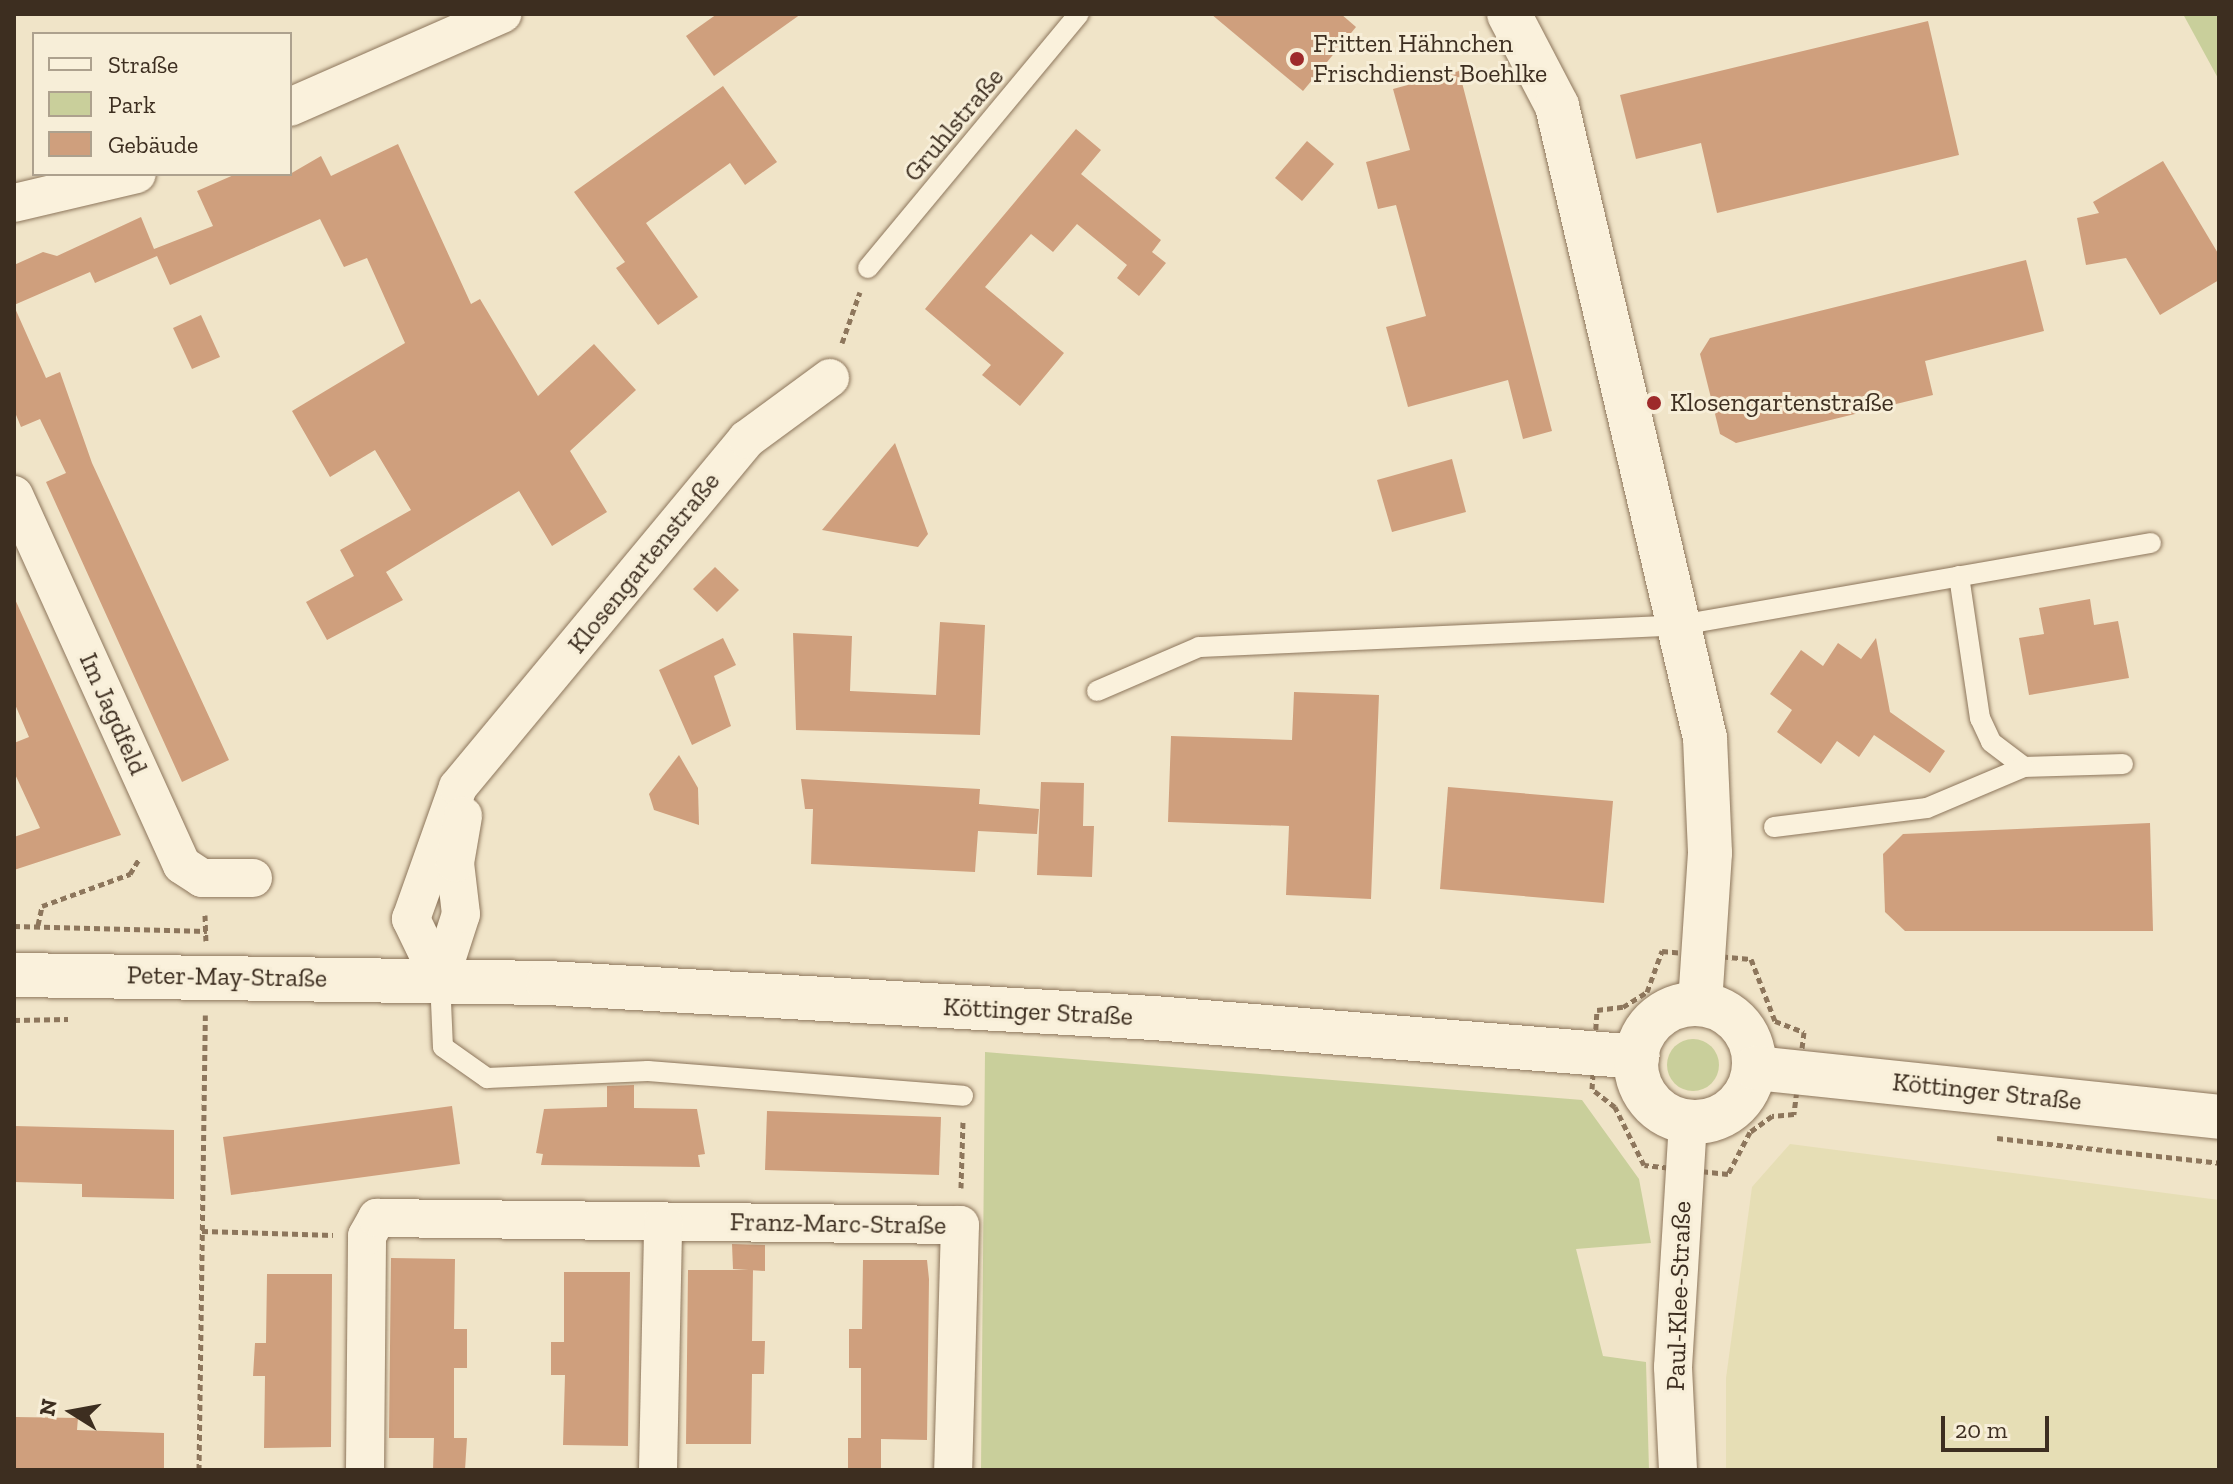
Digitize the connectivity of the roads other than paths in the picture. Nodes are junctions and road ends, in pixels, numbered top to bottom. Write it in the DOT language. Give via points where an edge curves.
graph roads {
  1 [pos="502,14"];
  2 [pos="1079,14"];
  3 [pos="1509,14"];
  4 [pos="292,106"];
  5 [pos="129,176"];
  6 [pos="14,203"];
  7 [pos="868,268"];
  8 [pos="830,378"];
  9 [pos="14,495"];
  10 [pos="2151,543"];
  11 [pos="1959,576"];
  12 [pos="1681,625"];
  13 [pos="1097,691"];
  14 [pos="2123,764"];
  15 [pos="2024,767"];
  16 [pos="1774,827"];
  17 [pos="253,878"];
  18 [pos="14,975"];
  19 [pos="440,979"];
  20 [pos="1700,1004"];
  21 [pos="1637,1057"];
  22 [pos="1755,1068"];
  23 [pos="963,1096"];
  24 [pos="2219,1117"];
  25 [pos="1688,1122"];
  26 [pos="663,1222"];
  27 [pos="365,1470"];
  28 [pos="658,1470"];
  29 [pos="953,1470"];
  30 [pos="1678,1470"];
  1 -- 4 [label="street"];
  2 -- 7 [label="lane, Gruhlstraße"];
  3 -- 12 [label="main road" via="1557,106"];
  5 -- 6 [label="street"];
  8 -- 19 [label="street, Klosengartenstraße" via="747,439 453,800 411,919"];
  9 -- 17 [label="street, Im Jagdfeld" via="182,865 202,878"];
  10 -- 11 [label="lane"];
  11 -- 12 [label="lane"];
  11 -- 15 [label="lane" via="1980,718 1991,742"];
  12 -- 13 [label="lane" via="1199,647"];
  12 -- 20 [label="main road" via="1705,738 1710,853"];
  14 -- 15 [label="lane"];
  15 -- 16 [label="lane" via="1927,808"];
  18 -- 19 [label="main road, Peter-May-Straße"];
  19 -- 21 [label="main road, Köttinger Straße" via="1154,1018"];
  19 -- 23 [label="lane" via="443,1047 487,1078 648,1071"];
  20 -- 21 [label="main road" via="1657,1018"];
  20 -- 22 [label="main road" via="1740,1024"];
  21 -- 25 [label="main road" via="1649,1100"];
  22 -- 24 [label="main road, Köttinger Straße"];
  22 -- 25 [label="main road" via="1733,1109"];
  25 -- 30 [label="street, Paul-Klee-Straße" via="1673,1367"];
  26 -- 27 [label="street, Franz-Marc-Straße" via="377,1218 367,1236"];
  26 -- 28 [label="street"];
  26 -- 29 [label="street, Franz-Marc-Straße" via="960,1225"];
}
